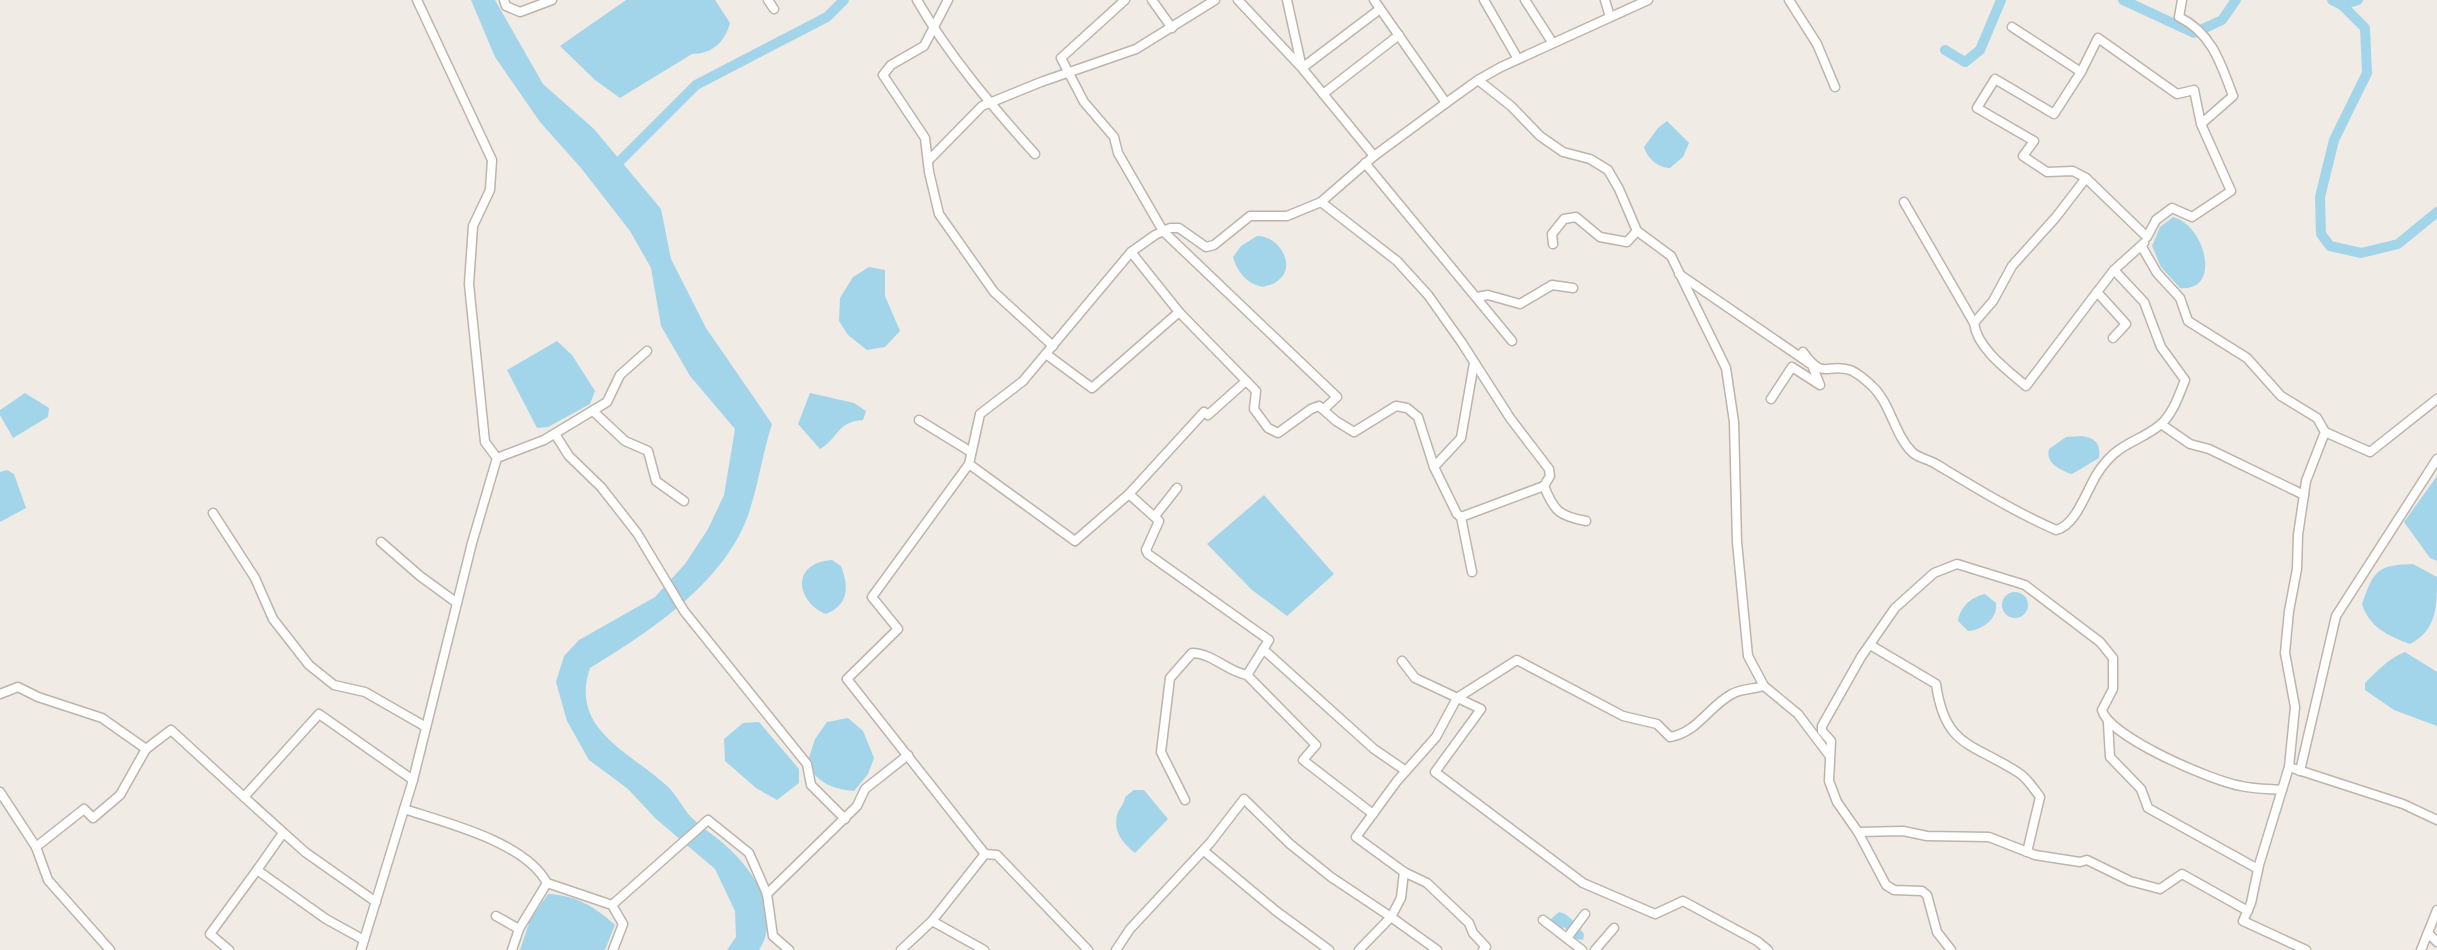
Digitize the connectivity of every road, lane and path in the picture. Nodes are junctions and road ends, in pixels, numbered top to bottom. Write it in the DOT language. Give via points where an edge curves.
graph roads {
  1 [pos="417,0"];
  2 [pos="504,0"];
  3 [pos="552,0"];
  4 [pos="768,0"];
  5 [pos="916,0"];
  6 [pos="948,0"];
  7 [pos="1125,0"];
  8 [pos="1152,0"];
  9 [pos="1215,0"];
  10 [pos="1238,0"];
  11 [pos="1287,0"];
  12 [pos="1374,0"];
  13 [pos="1484,0"];
  14 [pos="1525,0"];
  15 [pos="1605,0"];
  16 [pos="1648,0"];
  17 [pos="1789,0"];
  18 [pos="2182,0"];
  19 [pos="774,9"];
  20 [pos="1380,9"];
  21 [pos="1610,17"];
  22 [pos="2012,27"];
  23 [pos="933,28"];
  24 [pos="1172,28"];
  25 [pos="1399,35"];
  26 [pos="1552,42"];
  27 [pos="1518,59"];
  28 [pos="1302,68"];
  29 [pos="1068,72"];
  30 [pos="2081,72"];
  31 [pos="1478,80"];
  32 [pos="1835,87"];
  33 [pos="1323,93"];
  34 [pos="990,103"];
  35 [pos="1446,103"];
  36 [pos="2201,124"];
  37 [pos="1035,154"];
  38 [pos="1374,156"];
  39 [pos="928,161"];
  40 [pos="1365,164"];
  41 [pos="2086,178"];
  42 [pos="1321,202"];
  43 [pos="1904,202"];
  44 [pos="1163,231"];
  45 [pos="1637,231"];
  46 [pos="2146,237"];
  47 [pos="1553,244"];
  48 [pos="2142,248"];
  49 [pos="1131,252"];
  50 [pos="2114,270"];
  51 [pos="1679,274"];
  52 [pos="1573,288"];
  53 [pos="2097,292"];
  54 [pos="1477,297"];
  55 [pos="1179,312"];
  56 [pos="1974,323"];
  57 [pos="2113,338"];
  58 [pos="1512,341"];
  59 [pos="1053,346"];
  60 [pos="647,351"];
  61 [pos="1803,351"];
  62 [pos="1046,354"];
  63 [pos="1474,363"];
  64 [pos="1812,365"];
  65 [pos="1246,381"];
  66 [pos="1771,399"];
  67 [pos="2437,399"];
  68 [pos="1324,409"];
  69 [pos="593,411"];
  70 [pos="920,420"];
  71 [pos="2161,424"];
  72 [pos="2325,432"];
  73 [pos="555,434"];
  74 [pos="971,452"];
  75 [pos="497,458"];
  76 [pos="2437,459"];
  77 [pos="969,464"];
  78 [pos="1434,467"];
  79 [pos="1544,486"];
  80 [pos="1177,488"];
  81 [pos="1129,494"];
  82 [pos="2304,495"];
  83 [pos="684,501"];
  84 [pos="213,513"];
  85 [pos="1155,516"];
  86 [pos="1461,517"];
  87 [pos="1586,521"];
  88 [pos="381,542"];
  89 [pos="1472,572"];
  90 [pos="457,603"];
  91 [pos="1872,646"];
  92 [pos="1263,649"];
  93 [pos="1402,661"];
  94 [pos="1247,675"];
  95 [pos="1764,686"];
  96 [pos="0,694"];
  97 [pos="1457,698"];
  98 [pos="2108,723"];
  99 [pos="426,727"];
  100 [pos="146,749"];
  101 [pos="908,754"];
  102 [pos="1829,755"];
  103 [pos="2289,766"];
  104 [pos="1406,771"];
  105 [pos="2300,771"];
  106 [pos="413,780"];
  107 [pos="2282,790"];
  108 [pos="0,792"];
  109 [pos="244,797"];
  110 [pos="1185,800"];
  111 [pos="404,809"];
  112 [pos="1373,814"];
  113 [pos="845,819"];
  114 [pos="2437,820"];
  115 [pos="1858,832"];
  116 [pos="283,833"];
  117 [pos="36,847"];
  118 [pos="1203,851"];
  119 [pos="2027,852"];
  120 [pos="985,854"];
  121 [pos="2258,869"];
  122 [pos="257,870"];
  123 [pos="1404,872"];
  124 [pos="547,883"];
  125 [pos="767,894"];
  126 [pos="376,902"];
  127 [pos="612,905"];
  128 [pos="2437,910"];
  129 [pos="2248,911"];
  130 [pos="1585,914"];
  131 [pos="496,916"];
  132 [pos="1391,917"];
  133 [pos="1543,920"];
  134 [pos="932,921"];
  135 [pos="1614,928"];
  136 [pos="519,929"];
  137 [pos="2427,933"];
  138 [pos="1567,938"];
  139 [pos="364,940"];
  140 [pos="2437,942"];
  141 [pos="105,949"];
  142 [pos="229,950"];
  143 [pos="362,950"];
  144 [pos="512,950"];
  145 [pos="613,950"];
  146 [pos="789,950"];
  147 [pos="901,950"];
  148 [pos="984,950"];
  149 [pos="1088,950"];
  150 [pos="1116,950"];
  151 [pos="1329,950"];
  152 [pos="1359,950"];
  153 [pos="1437,950"];
  154 [pos="1483,950"];
  155 [pos="1582,950"];
  156 [pos="1595,950"];
  157 [pos="1768,950"];
  158 [pos="1951,950"];
  159 [pos="2306,950"];
  160 [pos="2421,950"];
  1 -- 75 [label="street" via="492,160 490,190 473,226 469,284 485,442"];
  2 -- 3 [label="street" via="506,6 520,12"];
  4 -- 19 [label="street"];
  5 -- 23 [label="street"];
  6 -- 23 [label="street"];
  7 -- 29 [label="street" via="1061,58"];
  8 -- 24 [label="street"];
  9 -- 24 [label="street"];
  10 -- 28 [label="street"];
  11 -- 28 [label="street"];
  12 -- 20 [label="street"];
  13 -- 27 [label="street"];
  14 -- 26 [label="street"];
  15 -- 21 [label="street"];
  16 -- 21 [label="street"];
  17 -- 32 [label="street" via="1817,44"];
  18 -- 36 [label="street" via="2179,17 2196,25 2218,56 2233,96"];
  20 -- 25 [label="street"];
  20 -- 28 [label="street"];
  21 -- 26 [label="street"];
  22 -- 30 [label="street"];
  23 -- 34 [label="street"];
  23 -- 39 [label="street" via="924,46 891,65 883,75 925,138"];
  24 -- 29 [label="street" via="1136,49"];
  25 -- 33 [label="street"];
  25 -- 35 [label="street"];
  26 -- 27 [label="street"];
  27 -- 31 [label="street"];
  28 -- 33 [label="street"];
  29 -- 34 [label="street"];
  29 -- 44 [label="street" via="1083,102 1114,137 1118,153"];
  30 -- 36 [label="street" via="2098,38 2177,94 2194,90"];
  30 -- 41 [label="street" via="2054,114 1995,79 1977,108 2034,141 2023,156 2047,172 2073,171"];
  31 -- 35 [label="street"];
  31 -- 45 [label="street" via="1563,152 1590,159 1608,170"];
  33 -- 38 [label="street"];
  34 -- 37 [label="street"];
  34 -- 39 [label="street" via="982,106"];
  35 -- 38 [label="street"];
  36 -- 46 [label="street" via="2231,190 2192,217 2172,208 2156,220"];
  38 -- 40 [label="street"];
  39 -- 59 [label="street" via="939,214 994,292"];
  40 -- 42 [label="street"];
  40 -- 54 [label="street"];
  41 -- 46 [label="street"];
  41 -- 56 [label="street" via="2012,266 1993,301"];
  42 -- 44 [label="street" via="1287,216 1250,216 1206,247 1179,228"];
  42 -- 63 [label="street" via="1397,261 1428,296"];
  43 -- 56 [label="street"];
  44 -- 49 [label="street"];
  44 -- 68 [label="street" via="1337,397"];
  45 -- 47 [label="street" via="1627,242 1600,237 1576,217 1564,219 1552,234"];
  45 -- 51 [label="street" via="1671,256"];
  46 -- 48 [label="street"];
  48 -- 50 [label="street"];
  48 -- 72 [label="street" via="2157,273 2180,298 2188,321 2247,358 2281,396 2317,418"];
  49 -- 55 [label="street"];
  49 -- 59 [label="street"];
  50 -- 53 [label="street"];
  50 -- 71 [label="street" via="2144,302 2161,346 2185,380"];
  51 -- 64 [label="street"];
  51 -- 95 [label="street" via="1726,368 1734,422 1737,542 1748,656"];
  52 -- 54 [label="street" via="1552,285 1520,304 1488,295"];
  53 -- 56 [label="street" via="2026,386 1989,350 1975,333"];
  53 -- 57 [label="street" via="2126,324"];
  54 -- 58 [label="street"];
  55 -- 62 [label="street" via="1092,388"];
  55 -- 65 [label="street"];
  59 -- 62 [label="street"];
  60 -- 69 [label="street" via="620,375 607,402"];
  61 -- 64 [label="street"];
  62 -- 74 [label="street" via="1023,381 980,414"];
  63 -- 78 [label="street" via="1461,438"];
  63 -- 79 [label="street" via="1549,469"];
  64 -- 66 [label="street" via="1820,385 1791,367"];
  64 -- 71 [label="street" via="1827,371 1850,370 1873,387 1914,455 1933,462 2012,511 2056,530 2071,522 2090,484 2111,455"];
  65 -- 68 [label="street" via="1257,393 1254,409 1258,416 1278,433 1311,409"];
  65 -- 81 [label="street" via="1208,415 1204,412"];
  67 -- 72 [label="street" via="2370,452"];
  68 -- 78 [label="street" via="1354,432 1396,406 1407,408 1418,417"];
  69 -- 73 [label="street"];
  69 -- 83 [label="street" via="625,441 648,451 656,480"];
  70 -- 74 [label="street"];
  71 -- 82 [label="street" via="2190,444 2216,452"];
  72 -- 82 [label="street"];
  73 -- 75 [label="street"];
  73 -- 113 [label="street" via="568,456 601,487 637,533 684,611 807,764 811,785"];
  74 -- 77 [label="street"];
  75 -- 90 [label="street"];
  76 -- 105 [label="street" via="2336,616"];
  77 -- 81 [label="street" via="1075,541"];
  77 -- 101 [label="street" via="872,597 898,627 897,632 847,679"];
  78 -- 86 [label="street"];
  79 -- 86 [label="street"];
  79 -- 87 [label="street" via="1552,507 1566,517"];
  80 -- 85 [label="street"];
  81 -- 85 [label="street"];
  82 -- 103 [label="street" via="2286,653 2295,707"];
  84 -- 99 [label="street" via="255,578 273,619 309,665 334,685 365,692"];
  85 -- 92 [label="street" via="1159,524 1146,550 1148,554 1269,640"];
  86 -- 89 [label="street"];
  88 -- 90 [label="street"];
  90 -- 99 [label="street"];
  91 -- 98 [label="street" via="1895,608 1934,573 1957,564 1973,568 2025,585 2106,648 2113,658 2112,688 2102,710"];
  91 -- 102 [label="street" via="1822,726 1831,741"];
  91 -- 119 [label="street" via="1936,684 1940,708 1960,741 2021,774 2040,797"];
  92 -- 94 [label="street"];
  92 -- 104 [label="street" via="1374,749"];
  93 -- 97 [label="street" via="1416,678"];
  94 -- 110 [label="street" via="1201,653 1192,653 1170,678 1161,752"];
  94 -- 112 [label="street" via="1316,745 1304,760"];
  95 -- 97 [label="street" via="1732,694 1680,736 1670,737 1657,724 1623,716 1517,660"];
  95 -- 102 [label="street" via="1798,714"];
  96 -- 100 [label="street" via="18,687 102,718"];
  97 -- 104 [label="street" via="1436,737"];
  97 -- 157 [label="street" via="1481,710 1434,772 1583,883 1655,914 1683,901"];
  98 -- 107 [label="street" via="2204,776 2241,786"];
  98 -- 121 [label="street" via="2110,757 2141,789 2148,808"];
  99 -- 106 [label="street"];
  100 -- 109 [label="street" via="171,730"];
  100 -- 117 [label="street" via="120,795 93,818 84,809"];
  101 -- 113 [label="street" via="865,789"];
  101 -- 120 [label="street"];
  102 -- 115 [label="street" via="1831,790"];
  103 -- 105 [label="street"];
  103 -- 107 [label="street"];
  104 -- 112 [label="street"];
  105 -- 114 [label="street" via="2403,804"];
  106 -- 109 [label="street" via="319,714"];
  106 -- 111 [label="street"];
  107 -- 121 [label="street"];
  108 -- 117 [label="street"];
  109 -- 116 [label="street"];
  111 -- 124 [label="street" via="505,846 540,870"];
  111 -- 126 [label="street"];
  112 -- 123 [label="street" via="1356,837"];
  113 -- 125 [label="street"];
  115 -- 119 [label="street" via="1989,837"];
  115 -- 158 [label="street" via="1886,885 1927,895 1937,932"];
  116 -- 122 [label="street"];
  116 -- 126 [label="street"];
  117 -- 141 [label="street" via="48,880"];
  118 -- 132 [label="street" via="1244,799 1331,878"];
  118 -- 150 [label="street" via="1130,929"];
  118 -- 151 [label="street"];
  119 -- 129 [label="street" via="2087,860 2130,881 2160,889 2182,874"];
  120 -- 134 [label="street"];
  120 -- 149 [label="street" via="997,855"];
  121 -- 129 [label="street"];
  122 -- 139 [label="street" via="326,919"];
  122 -- 142 [label="street" via="210,934"];
  123 -- 132 [label="street" via="1401,898"];
  123 -- 154 [label="street" via="1427,884 1469,923 1486,947"];
  124 -- 127 [label="street"];
  124 -- 136 [label="street"];
  125 -- 127 [label="street" via="749,853 708,820"];
  125 -- 146 [label="street" via="773,936"];
  126 -- 139 [label="street"];
  127 -- 145 [label="street" via="623,924"];
  128 -- 137 [label="street"];
  129 -- 159 [label="street" via="2243,921"];
  130 -- 138 [label="street"];
  131 -- 136 [label="street"];
  132 -- 152 [label="street"];
  132 -- 153 [label="street"];
  133 -- 138 [label="street"];
  134 -- 147 [label="street"];
  134 -- 148 [label="street"];
  135 -- 156 [label="street"];
  136 -- 144 [label="street"];
  137 -- 140 [label="street"];
  137 -- 160 [label="street"];
  138 -- 155 [label="street"];
  139 -- 143 [label="street"];
}
